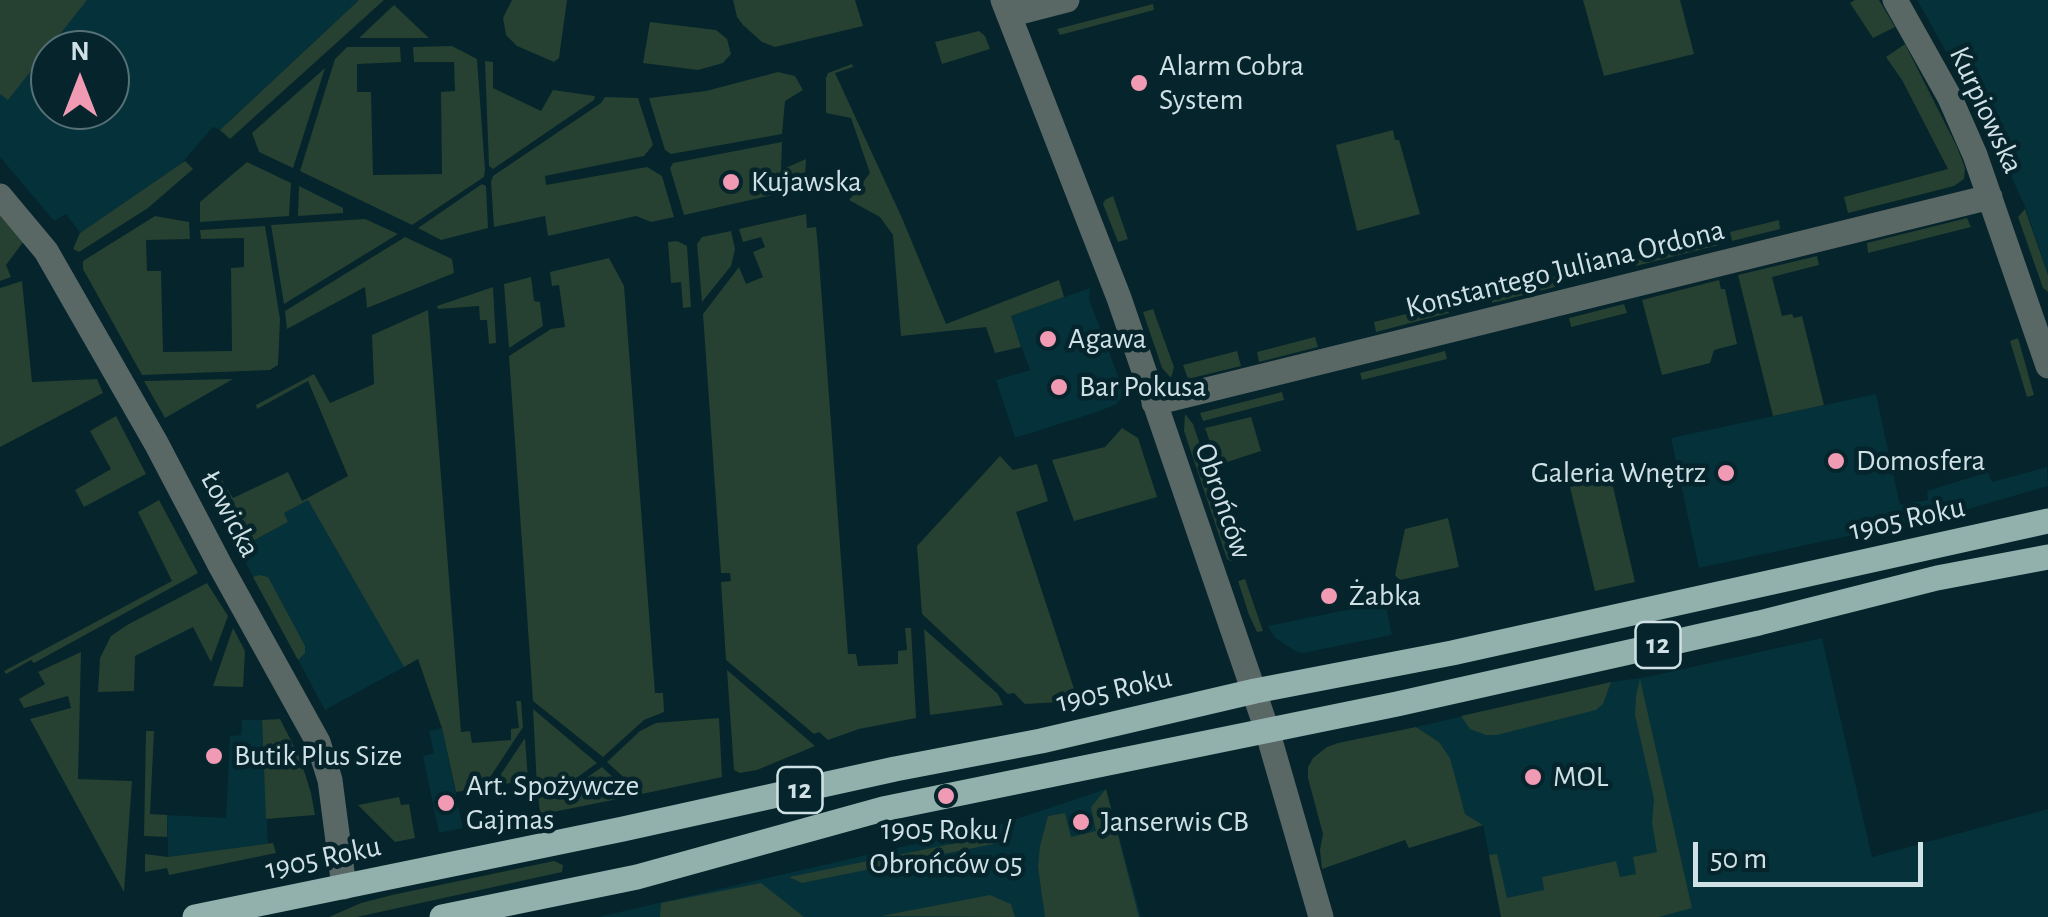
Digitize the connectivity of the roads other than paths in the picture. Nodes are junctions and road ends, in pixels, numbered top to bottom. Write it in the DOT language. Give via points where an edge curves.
graph roads {
  1 [pos="1067,0"];
  2 [pos="1895,0"];
  3 [pos="1006,7"];
  4 [pos="0,196"];
  5 [pos="1990,196"];
  6 [pos="2048,366"];
  7 [pos="1154,403"];
  8 [pos="2048,521"];
  9 [pos="2048,557"];
  10 [pos="1254,691"];
  11 [pos="1268,730"];
  12 [pos="344,887"];
  13 [pos="195,917"];
  14 [pos="442,917"];
  15 [pos="1321,917"];
  1 -- 3 [label="street"];
  2 -- 5 [label="street, Kurpiowska" via="1950,98"];
  3 -- 7 [label="street, Obrońców"];
  4 -- 12 [label="street, Łowicka" via="46,250 318,742 330,780"];
  5 -- 6 [label="street, Kurpiowska"];
  5 -- 7 [label="street, Konstantego Juliana Ordona"];
  7 -- 10 [label="street, Obrońców"];
  8 -- 10 [label="main road, 1905 Roku / 12"];
  9 -- 11 [label="main road, 12"];
  10 -- 11 [label="street, Obrońców"];
  10 -- 12 [label="main road, 1905 Roku / 12"];
  11 -- 14 [label="main road, 12" via="882,809 637,876"];
  11 -- 15 [label="street, Obrońców"];
  12 -- 13 [label="main road, 1905 Roku / 12"];
}
